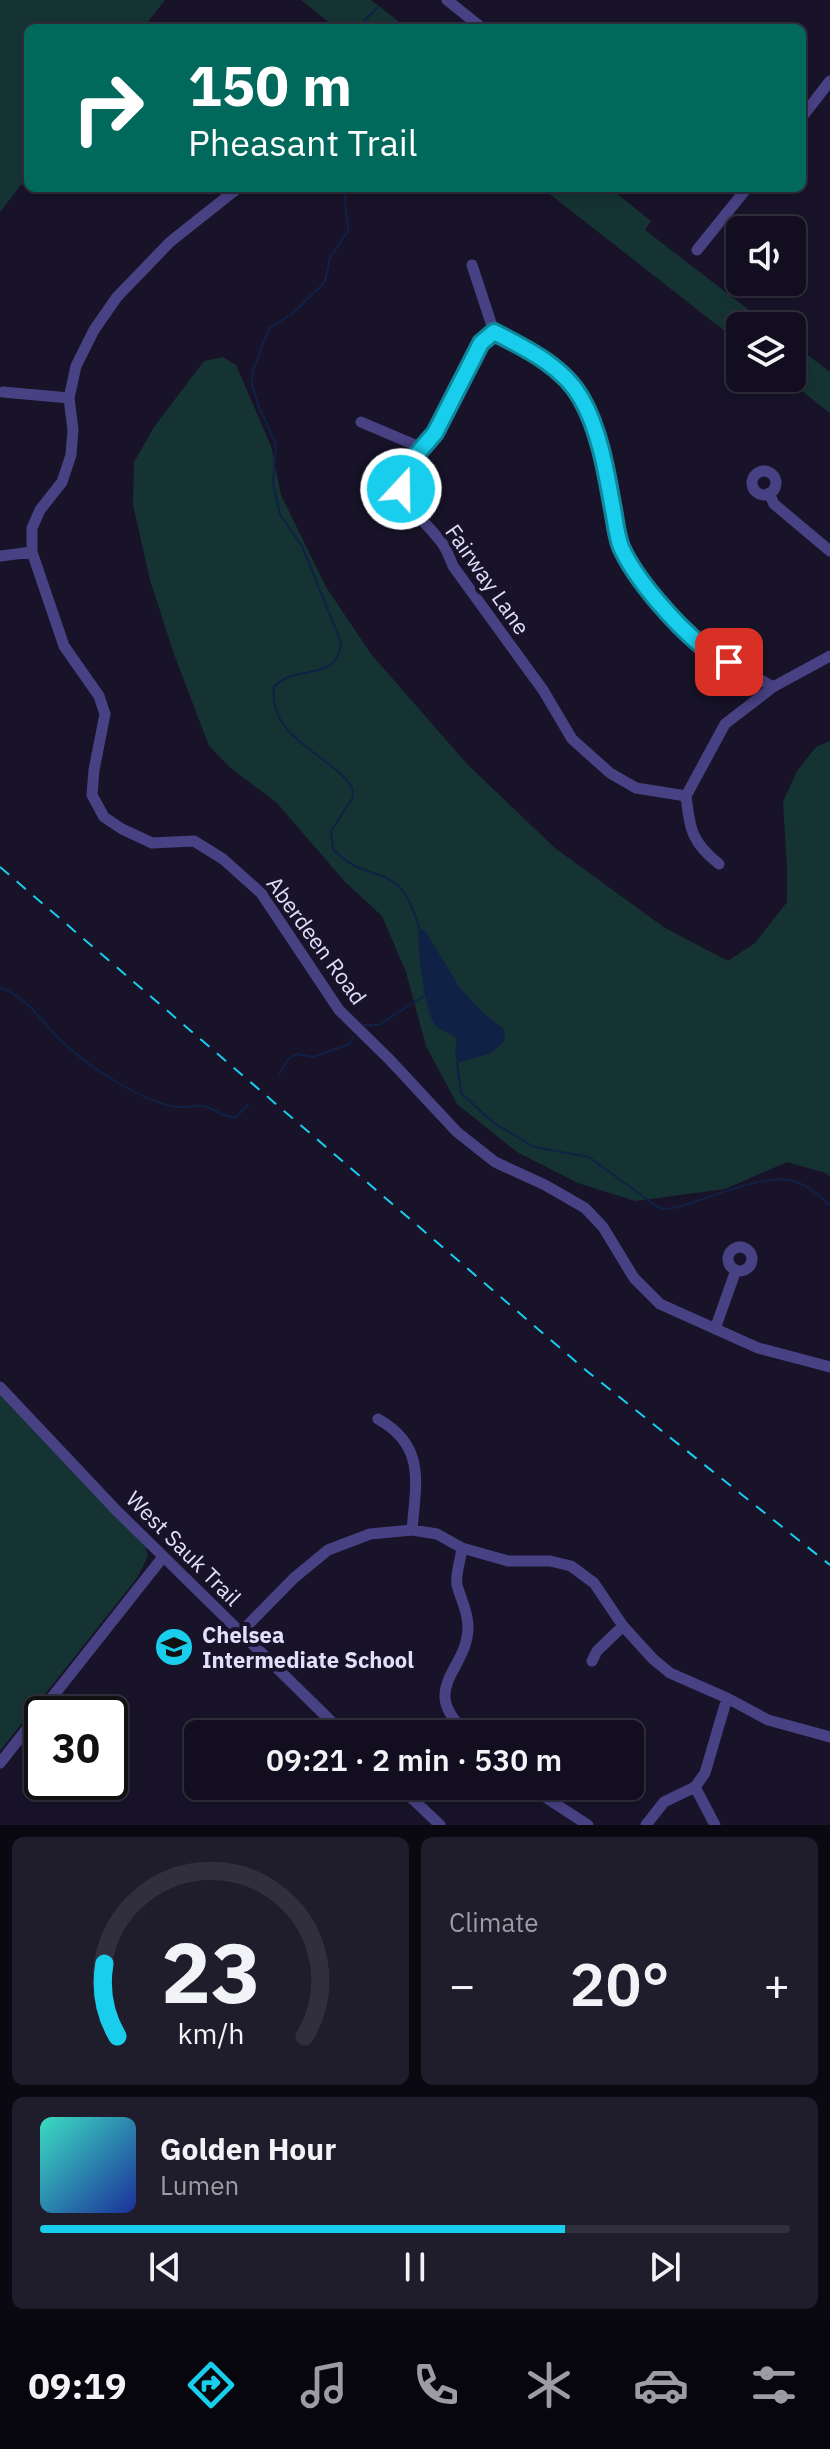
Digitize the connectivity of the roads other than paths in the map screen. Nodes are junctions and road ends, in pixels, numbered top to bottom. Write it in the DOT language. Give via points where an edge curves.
graph roads {
  1 [pos="447,0"];
  2 [pos="477,24"];
  3 [pos="830,81"];
  4 [pos="806,112"];
  5 [pos="233,192"];
  6 [pos="744,192"];
  7 [pos="697,250"];
  8 [pos="472,265"];
  9 [pos="494,332"];
  10 [pos="3,392"];
  11 [pos="69,398"];
  12 [pos="361,422"];
  13 [pos="422,448"];
  14 [pos="769,493"];
  15 [pos="830,551"];
  16 [pos="32,552"];
  17 [pos="0,556"];
  18 [pos="830,656"];
  19 [pos="773,687"];
  20 [pos="686,796"];
  21 [pos="719,864"];
  22 [pos="736,1270"];
  23 [pos="715,1329"];
  24 [pos="830,1367"];
  25 [pos="0,1387"];
  26 [pos="378,1419"];
  27 [pos="412,1530"];
  28 [pos="462,1548"];
  29 [pos="163,1557"];
  30 [pos="623,1626"];
  31 [pos="241,1632"];
  32 [pos="592,1661"];
  33 [pos="727,1698"];
  34 [pos="330,1720"];
  35 [pos="454,1720"];
  36 [pos="830,1737"];
  37 [pos="0,1763"];
  38 [pos="695,1787"];
  39 [pos="414,1800"];
  40 [pos="550,1800"];
  41 [pos="440,1825"];
  42 [pos="588,1825"];
  43 [pos="646,1825"];
  44 [pos="715,1825"];
  1 -- 2 [label="street"];
  3 -- 4 [label="street"];
  5 -- 11 [label="street, Aberdeen Road" via="170,242 117,297 76,366"];
  6 -- 7 [label="street"];
  8 -- 9 [label="street"];
  9 -- 13 [label="street, Fairway Lane" via="481,343"];
  9 -- 19 [label="street" via="534,352 580,396 609,485 620,546 641,579 704,648"];
  10 -- 11 [label="street"];
  11 -- 16 [label="street, Aberdeen Road" via="71,455 62,482 32,528"];
  12 -- 13 [label="street"];
  13 -- 20 [label="street, Fairway Lane" via="400,474 409,505 442,544 572,739 636,788"];
  14 -- 15 [label="street" via="774,504"];
  16 -- 17 [label="street"];
  16 -- 23 [label="street, Aberdeen Road" via="64,646 99,696 105,714 92,795 104,817 152,843 194,841 223,859 261,893 339,1010 457,1132 495,1162 585,1208 634,1278 660,1304"];
  18 -- 19 [label="street"];
  19 -- 20 [label="street" via="725,724"];
  20 -- 21 [label="street" via="690,831 702,851"];
  22 -- 23 [label="street"];
  23 -- 24 [label="street, Aberdeen Road" via="758,1348"];
  25 -- 29 [label="street, West Sauk Trail"];
  26 -- 27 [label="street" via="394,1428 412,1451 417,1477"];
  27 -- 28 [label="street" via="437,1534"];
  27 -- 31 [label="street" via="370,1534 328,1550"];
  28 -- 30 [label="street" via="508,1561 571,1566 594,1583"];
  28 -- 35 [label="street" via="457,1583 468,1629 446,1681 446,1701"];
  29 -- 31 [label="street, West Sauk Trail"];
  29 -- 37 [label="street"];
  30 -- 32 [label="street"];
  30 -- 33 [label="street" via="670,1673"];
  31 -- 34 [label="street, West Sauk Trail"];
  33 -- 36 [label="street" via="768,1720"];
  33 -- 38 [label="street" via="705,1773"];
  38 -- 43 [label="street" via="664,1802"];
  38 -- 44 [label="street"];
  39 -- 41 [label="street"];
  40 -- 42 [label="street"];
}
